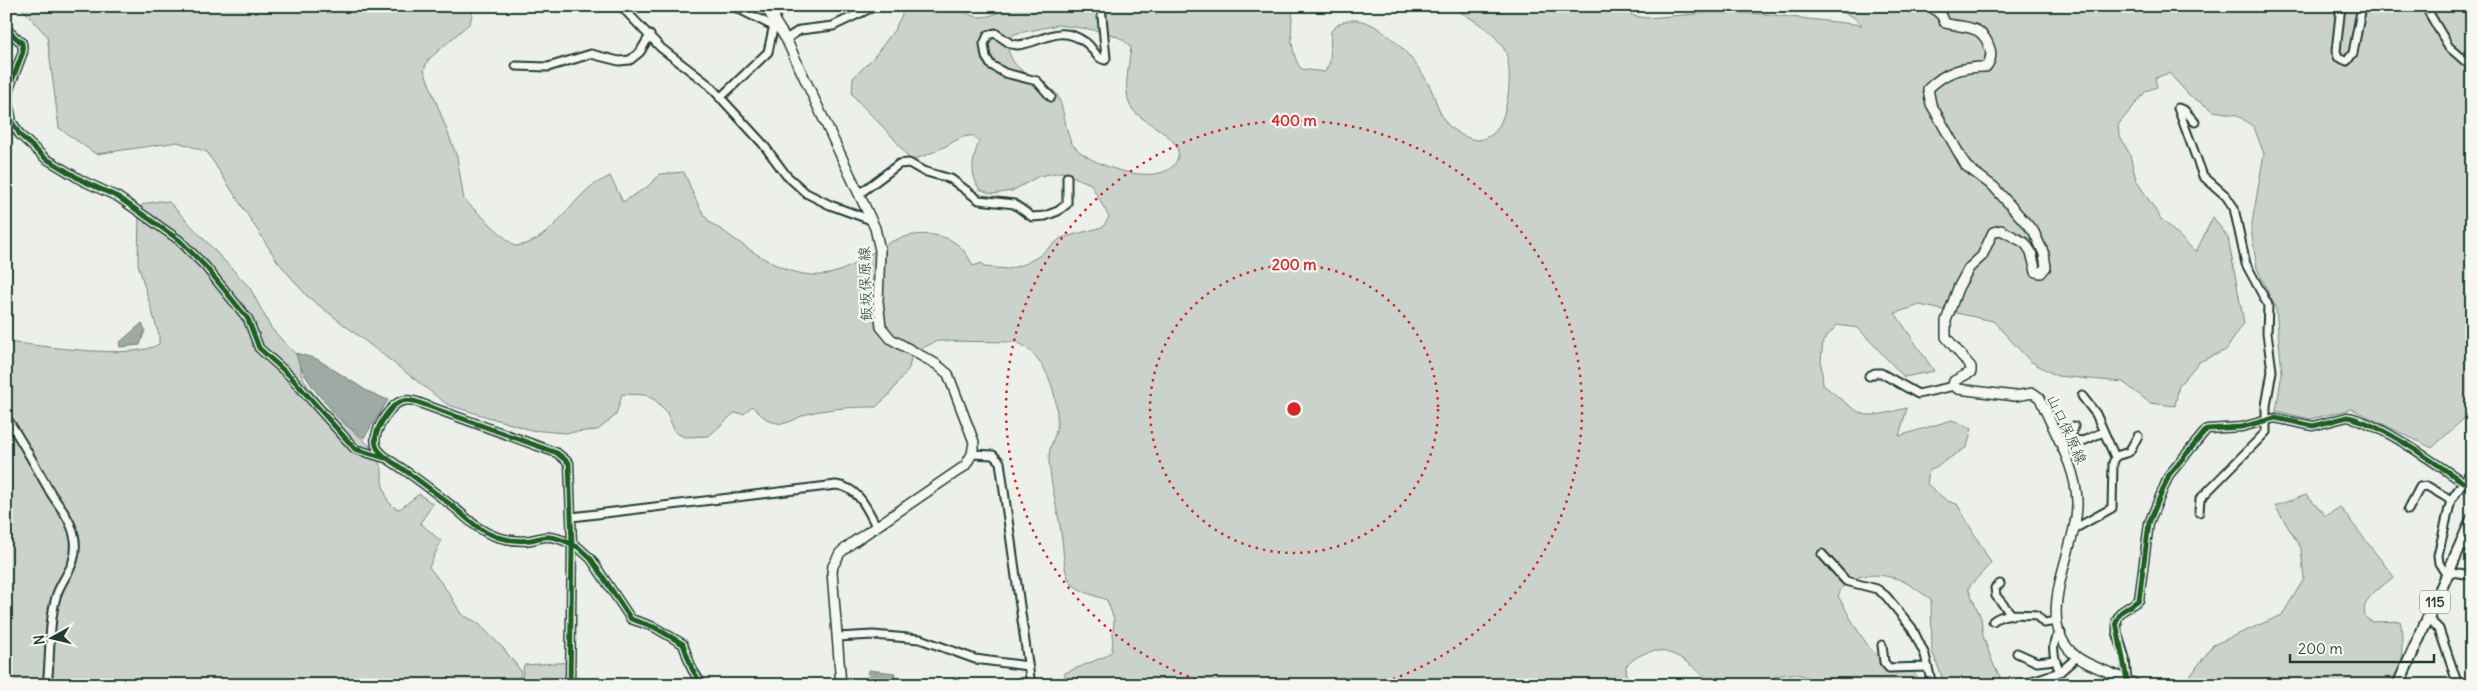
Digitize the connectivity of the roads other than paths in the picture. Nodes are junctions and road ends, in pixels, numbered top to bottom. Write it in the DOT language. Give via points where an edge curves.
graph roads {
  1 [pos="621,6"];
  2 [pos="733,6"];
  3 [pos="765,6"];
  4 [pos="778,6"];
  5 [pos="874,6"];
  6 [pos="1101,6"];
  7 [pos="1931,6"];
  8 [pos="2341,6"];
  9 [pos="2362,6"];
  10 [pos="2425,6"];
  11 [pos="775,24"];
  12 [pos="6,29"];
  13 [pos="650,35"];
  14 [pos="786,39"];
  15 [pos="516,66"];
  16 [pos="2472,67"];
  17 [pos="1052,97"];
  18 [pos="720,98"];
  19 [pos="2195,122"];
  20 [pos="1067,177"];
  21 [pos="859,194"];
  22 [pos="872,220"];
  23 [pos="1869,376"];
  24 [pos="1954,386"];
  25 [pos="2082,396"];
  26 [pos="6,417"];
  27 [pos="2267,420"];
  28 [pos="2074,426"];
  29 [pos="2103,432"];
  30 [pos="2138,436"];
  31 [pos="2069,439"];
  32 [pos="2062,449"];
  33 [pos="972,454"];
  34 [pos="2115,457"];
  35 [pos="390,460"];
  36 [pos="2472,470"];
  37 [pos="2463,482"];
  38 [pos="2451,500"];
  39 [pos="2408,510"];
  40 [pos="2199,512"];
  41 [pos="572,517"];
  42 [pos="2472,519"];
  43 [pos="876,526"];
  44 [pos="2074,529"];
  45 [pos="572,545"];
  46 [pos="2459,547"];
  47 [pos="2472,547"];
  48 [pos="1822,554"];
  49 [pos="2448,572"];
  50 [pos="2472,575"];
  51 [pos="2000,584"];
  52 [pos="2012,615"];
  53 [pos="2428,618"];
  54 [pos="1993,621"];
  55 [pos="2057,621"];
  56 [pos="2061,634"];
  57 [pos="836,637"];
  58 [pos="1882,645"];
  59 [pos="2017,653"];
  60 [pos="2077,657"];
  61 [pos="2055,660"];
  62 [pos="1028,666"];
  63 [pos="1928,668"];
  64 [pos="2060,672"];
  65 [pos="2127,682"];
  66 [pos="47,685"];
  67 [pos="570,685"];
  68 [pos="702,685"];
  69 [pos="841,685"];
  70 [pos="1031,685"];
  71 [pos="1932,685"];
  72 [pos="2019,685"];
  73 [pos="2136,685"];
  74 [pos="2398,685"];
  75 [pos="2458,685"];
  1 -- 13 [label="street"];
  2 -- 11 [label="street"];
  3 -- 11 [label="main road, 飯坂保原線"];
  4 -- 11 [label="street"];
  5 -- 14 [label="street" via="833,26 800,30"];
  6 -- 17 [label="street" via="1105,60 1099,58 1089,44 1062,32 1018,45 995,33 985,39 986,57 996,70 1037,81"];
  7 -- 24 [label="main road" via="1945,23 1980,31 1991,52 1986,67 1948,72 1928,89 1928,98 1966,166 1994,187 2034,232 2046,267 2041,273 2036,272 2025,243 2001,230 1993,232 1982,256 1969,268 1958,288 1946,321 1946,337 1971,367 1970,372 1954,381"];
  8 -- 9 [label="street" via="2336,51 2338,57 2347,61 2353,53"];
  10 -- 16 [label="street" via="2449,47"];
  11 -- 14 [label="main road, 飯坂保原線"];
  11 -- 18 [label="street" via="768,52"];
  12 -- 35 [label="street" via="22,43 23,52 8,101 10,115 20,135 45,158 118,197 179,240 248,319 259,348 290,376 354,449"];
  13 -- 15 [label="street" via="640,52 630,60 619,61 592,54 548,66"];
  13 -- 18 [label="street" via="666,52 695,72"];
  14 -- 21 [label="main road, 飯坂保原線"];
  18 -- 22 [label="street" via="801,189 830,205"];
  19 -- 27 [label="street" via="2178,108 2203,176 2226,196 2234,208 2246,264 2268,305 2267,333 2272,370"];
  20 -- 21 [label="street" via="1067,204 1058,211 1036,217 1029,216 1011,202 979,200 951,179 926,173 906,163 899,164"];
  21 -- 22 [label="main road, 飯坂保原線"];
  22 -- 33 [label="main road, 飯坂保原線" via="880,250 880,327 898,344 948,374 972,432"];
  23 -- 24 [label="street" via="1881,373 1918,394"];
  24 -- 32 [label="main road, 山口保原線" via="2004,395 2036,394"];
  25 -- 29 [label="street" via="2096,414"];
  26 -- 66 [label="street" via="69,520 75,542 69,573 56,596"];
  27 -- 37 [label="street" via="2275,418 2313,426 2355,418 2426,457"];
  27 -- 40 [label="street" via="2266,432 2200,499"];
  27 -- 65 [label="street" via="2242,427 2207,429 2169,474 2148,523 2139,600 2121,612 2117,619"];
  28 -- 31 [label="street"];
  29 -- 31 [label="street" via="2083,441"];
  29 -- 34 [label="street"];
  30 -- 34 [label="street" via="2129,452"];
  31 -- 32 [label="street"];
  32 -- 44 [label="main road, 山口保原線" via="2076,484"];
  33 -- 43 [label="main road" via="964,466"];
  33 -- 62 [label="street" via="993,456 1000,462"];
  34 -- 44 [label="street" via="2111,472 2112,508"];
  35 -- 41 [label="street" via="377,448 377,433 395,404 412,400 562,456 571,466"];
  35 -- 45 [label="street" via="473,526 502,538 523,541 550,537"];
  36 -- 37 [label="street"];
  37 -- 38 [label="street"];
  38 -- 39 [label="street" via="2428,486 2420,487"];
  38 -- 49 [label="street" via="2438,558 2442,569"];
  41 -- 43 [label="street" via="836,485 858,496"];
  41 -- 45 [label="street"];
  42 -- 46 [label="highway, 115"];
  43 -- 57 [label="main road" via="840,553 833,566"];
  44 -- 55 [label="main road, 山口保原線" via="2056,596"];
  45 -- 67 [label="street"];
  45 -- 68 [label="street" via="591,559 631,619 654,627 683,644"];
  46 -- 47 [label="street"];
  46 -- 49 [label="highway, 115"];
  48 -- 63 [label="street" via="1846,581 1882,591 1912,628"];
  49 -- 50 [label="street"];
  49 -- 53 [label="highway, 115"];
  51 -- 52 [label="street" via="1995,588 1996,596"];
  52 -- 54 [label="street"];
  52 -- 55 [label="street" via="2036,615 2046,623"];
  53 -- 74 [label="highway, 115"];
  53 -- 75 [label="street" via="2439,629"];
  55 -- 56 [label="main road, 山口保原線"];
  56 -- 60 [label="main road, 山口保原線"];
  56 -- 61 [label="street" via="2055,642"];
  57 -- 62 [label="street" via="873,635 920,639 975,659"];
  57 -- 69 [label="main road"];
  58 -- 63 [label="street" via="1884,662 1889,668"];
  59 -- 61 [label="street" via="2039,662"];
  60 -- 64 [label="street"];
  60 -- 65 [label="main road"];
  61 -- 64 [label="street"];
  62 -- 70 [label="street"];
  63 -- 71 [label="street"];
  64 -- 72 [label="street"];
  65 -- 73 [label="main road"];
}
